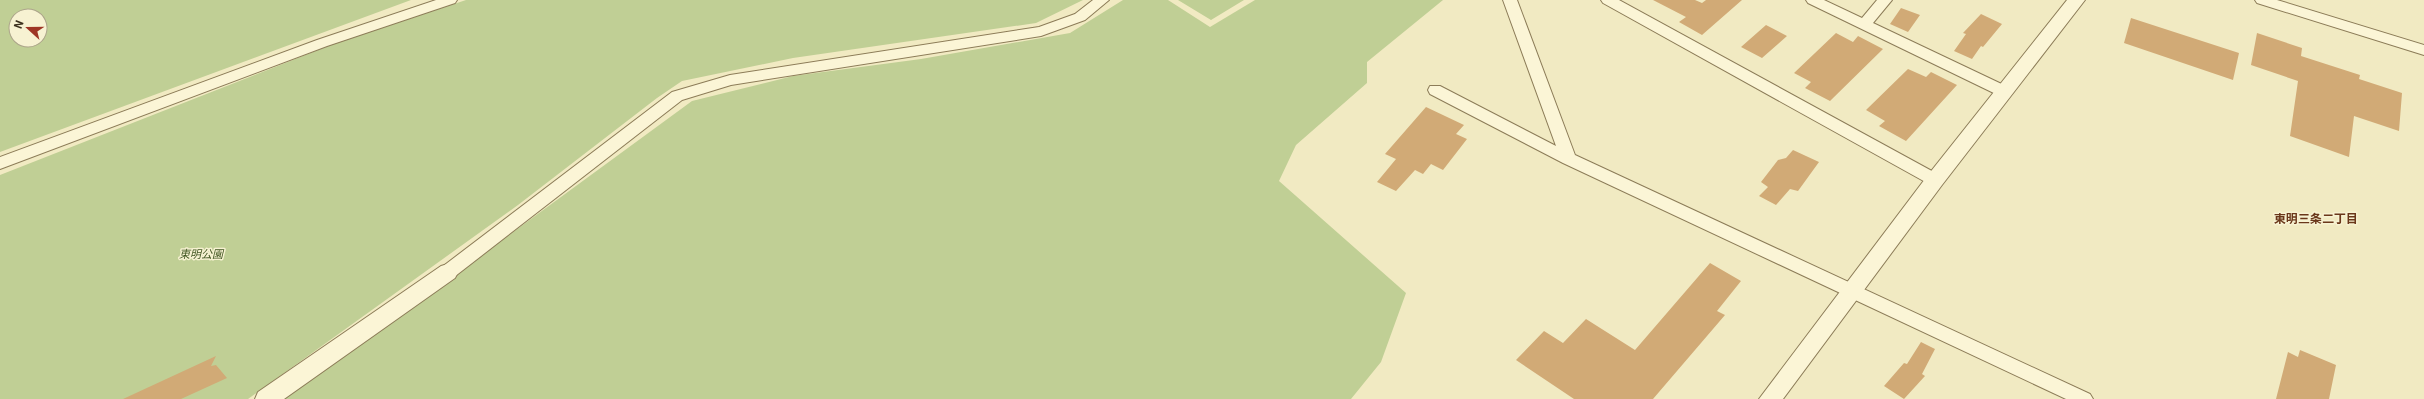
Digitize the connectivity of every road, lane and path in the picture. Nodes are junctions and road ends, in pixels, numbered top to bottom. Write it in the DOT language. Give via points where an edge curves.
graph roads {
  1 [pos="450,0"];
  2 [pos="1102,0"];
  3 [pos="1510,0"];
  4 [pos="1608,0"];
  5 [pos="1813,0"];
  6 [pos="1885,0"];
  7 [pos="2076,0"];
  8 [pos="2262,0"];
  9 [pos="1864,25"];
  10 [pos="2424,50"];
  11 [pos="1435,90"];
  12 [pos="2005,92"];
  13 [pos="1569,158"];
  14 [pos="0,163"];
  15 [pos="1935,180"];
  16 [pos="448,272"];
  17 [pos="1854,290"];
  18 [pos="266,399"];
  19 [pos="1770,399"];
  20 [pos="2084,399"];
  1 -- 14 [label="street" via="322,43"];
  2 -- 16 [label="street" via="1080,17 1041,31 730,80 677,96"];
  3 -- 13 [label="street"];
  4 -- 15 [label="street"];
  5 -- 9 [label="street"];
  6 -- 9 [label="street"];
  7 -- 12 [label="street"];
  8 -- 10 [label="street"];
  9 -- 12 [label="street"];
  11 -- 13 [label="street"];
  12 -- 15 [label="street"];
  13 -- 17 [label="street"];
  15 -- 17 [label="street"];
  16 -- 18 [label="street"];
  17 -- 19 [label="street"];
  17 -- 20 [label="street"];
}
